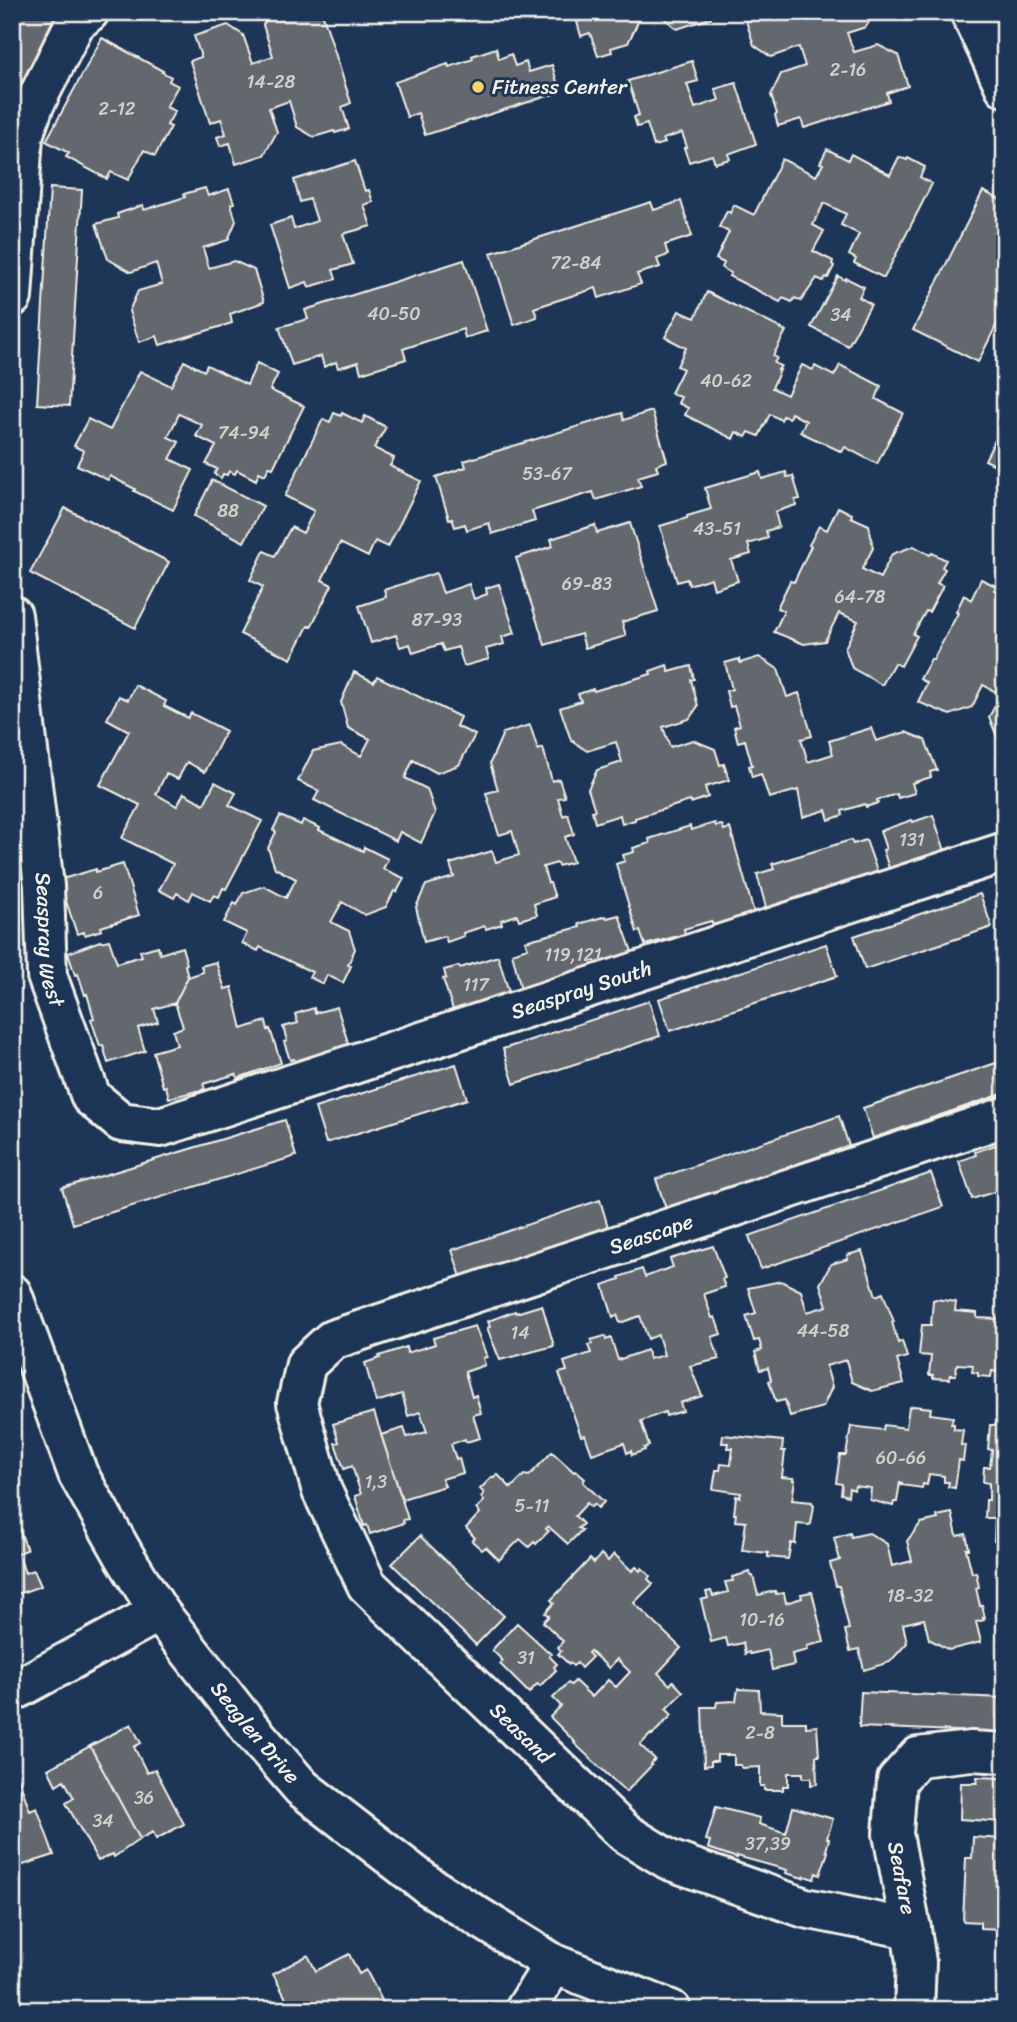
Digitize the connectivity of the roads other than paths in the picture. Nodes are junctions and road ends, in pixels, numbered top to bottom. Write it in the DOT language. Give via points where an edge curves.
graph roads {
  1 [pos="970,12"];
  2 [pos="82,18"];
  3 [pos="1005,87"];
  4 [pos="12,298"];
  5 [pos="12,615"];
  6 [pos="1005,852"];
  7 [pos="1005,1117"];
  8 [pos="160,1127"];
  9 [pos="12,1294"];
  10 [pos="306,1364"];
  11 [pos="159,1612"];
  12 [pos="12,1692"];
  13 [pos="1005,1753"];
  14 [pos="911,1929"];
  15 [pos="554,1964"];
  16 [pos="525,2010"];
  17 [pos="671,2010"];
  18 [pos="914,2010"];
  1 -- 3 [label="street"];
  2 -- 4 [label="street" via="34,105 23,136"];
  5 -- 8 [label="street, Seaspray West" via="44,886 47,976 91,1097 121,1122"];
  6 -- 8 [label="street, Seaspray South"];
  7 -- 10 [label="street, Seascape" via="332,1340"];
  9 -- 11 [label="street, Seaglen Drive" via="78,1474"];
  10 -- 14 [label="street, Seasand" via="297,1403 322,1491 367,1585 625,1833 669,1860 805,1908"];
  11 -- 12 [label="street"];
  11 -- 15 [label="street, Seaglen Drive" via="302,1788 429,1886"];
  13 -- 14 [label="street, Seafare" via="971,1751 918,1757 897,1780 893,1834"];
  14 -- 18 [label="street, Seafare" via="916,1962"];
  15 -- 16 [label="street"];
  15 -- 17 [label="street, Seaglen Drive"];
}
